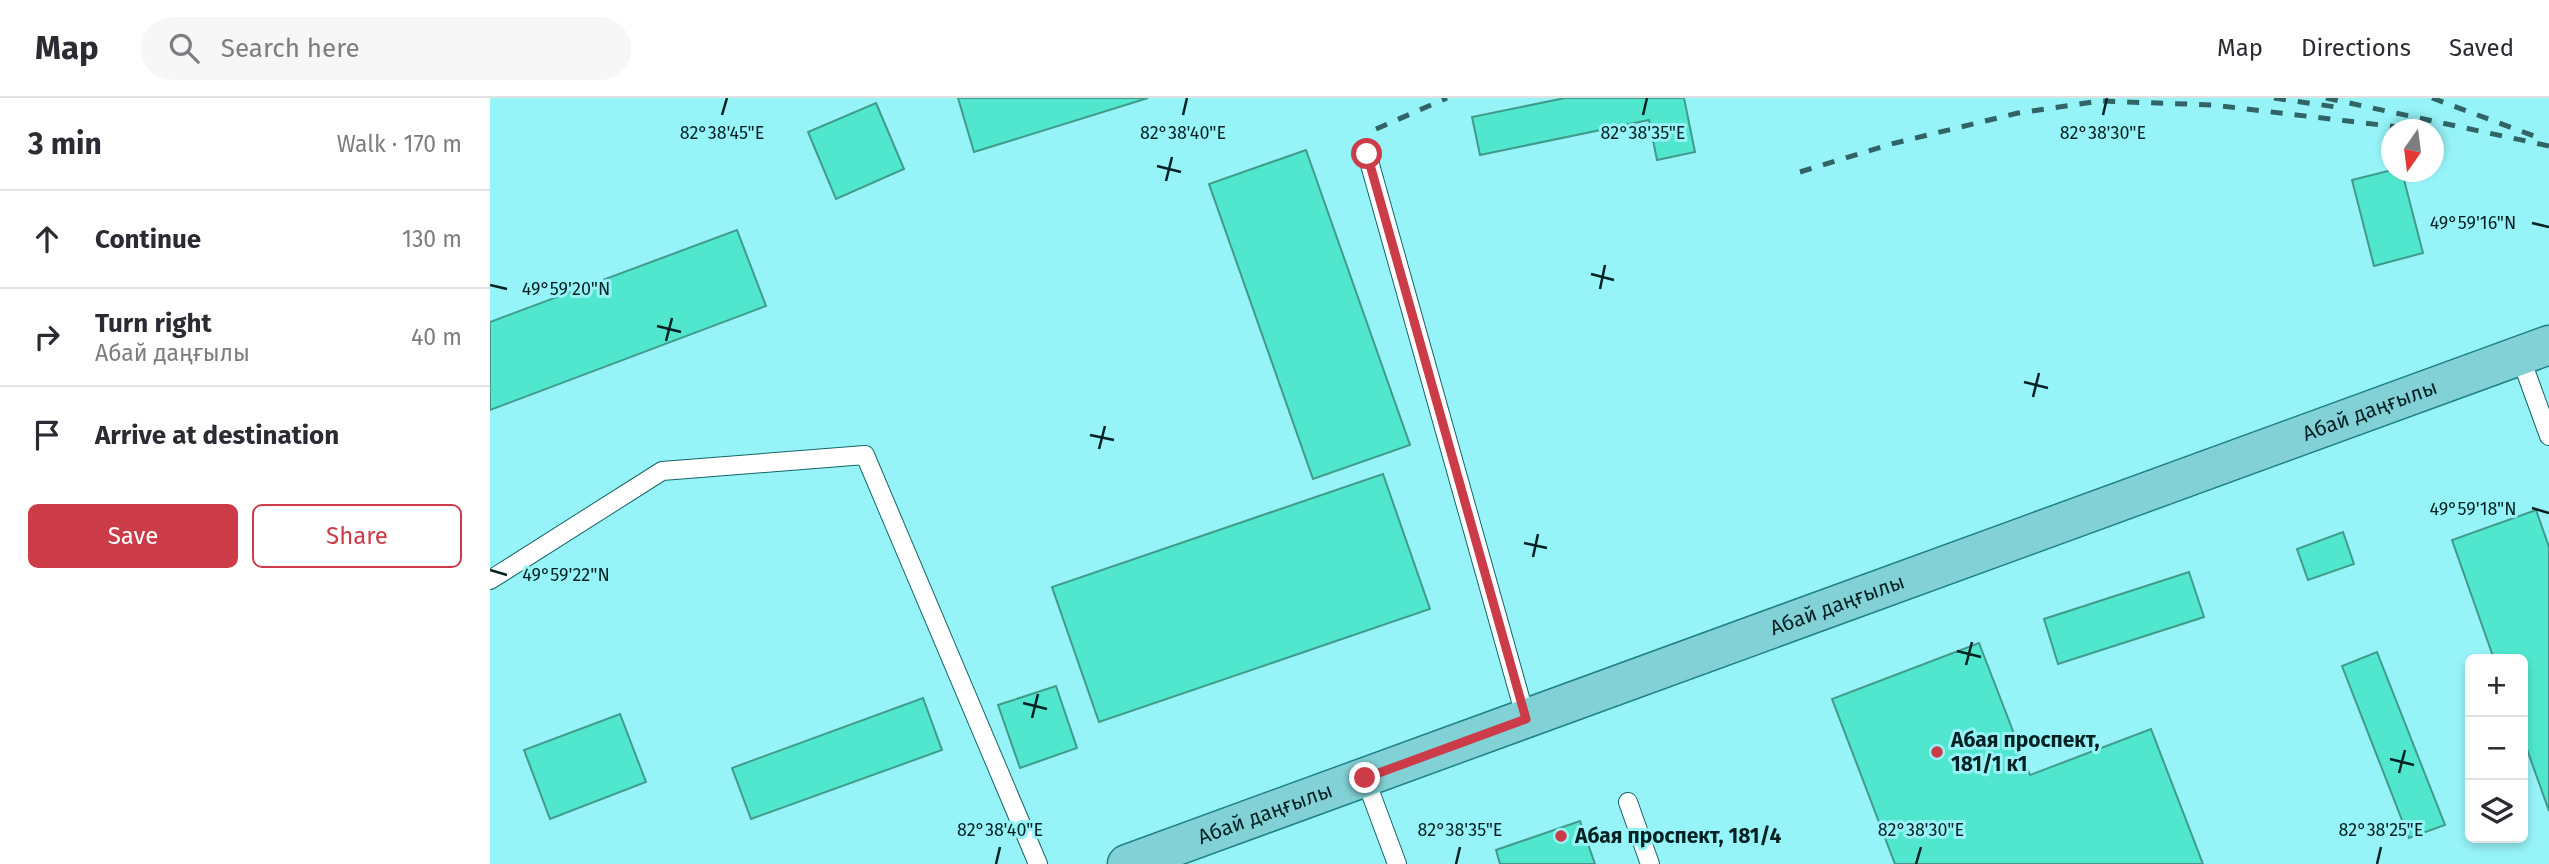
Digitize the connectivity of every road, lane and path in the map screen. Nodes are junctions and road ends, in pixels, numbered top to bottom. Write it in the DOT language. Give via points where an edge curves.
graph roads {
  1 [pos="1367,154"];
  2 [pos="2534,350"];
  3 [pos="2549,436"];
  4 [pos="490,580"];
  5 [pos="1526,719"];
  6 [pos="1365,778"];
  7 [pos="1628,802"];
  8 [pos="1038,864"];
  9 [pos="1127,864"];
  10 [pos="1397,864"];
  11 [pos="1650,864"];
  1 -- 5 [label="lane"];
  2 -- 3 [label="lane"];
  2 -- 5 [label="main road, Абай даңғылы"];
  4 -- 8 [label="lane" via="662,471 865,456"];
  5 -- 6 [label="main road, Абай даңғылы"];
  6 -- 9 [label="main road, Абай даңғылы"];
  6 -- 10 [label="lane"];
  7 -- 11 [label="lane"];
}
